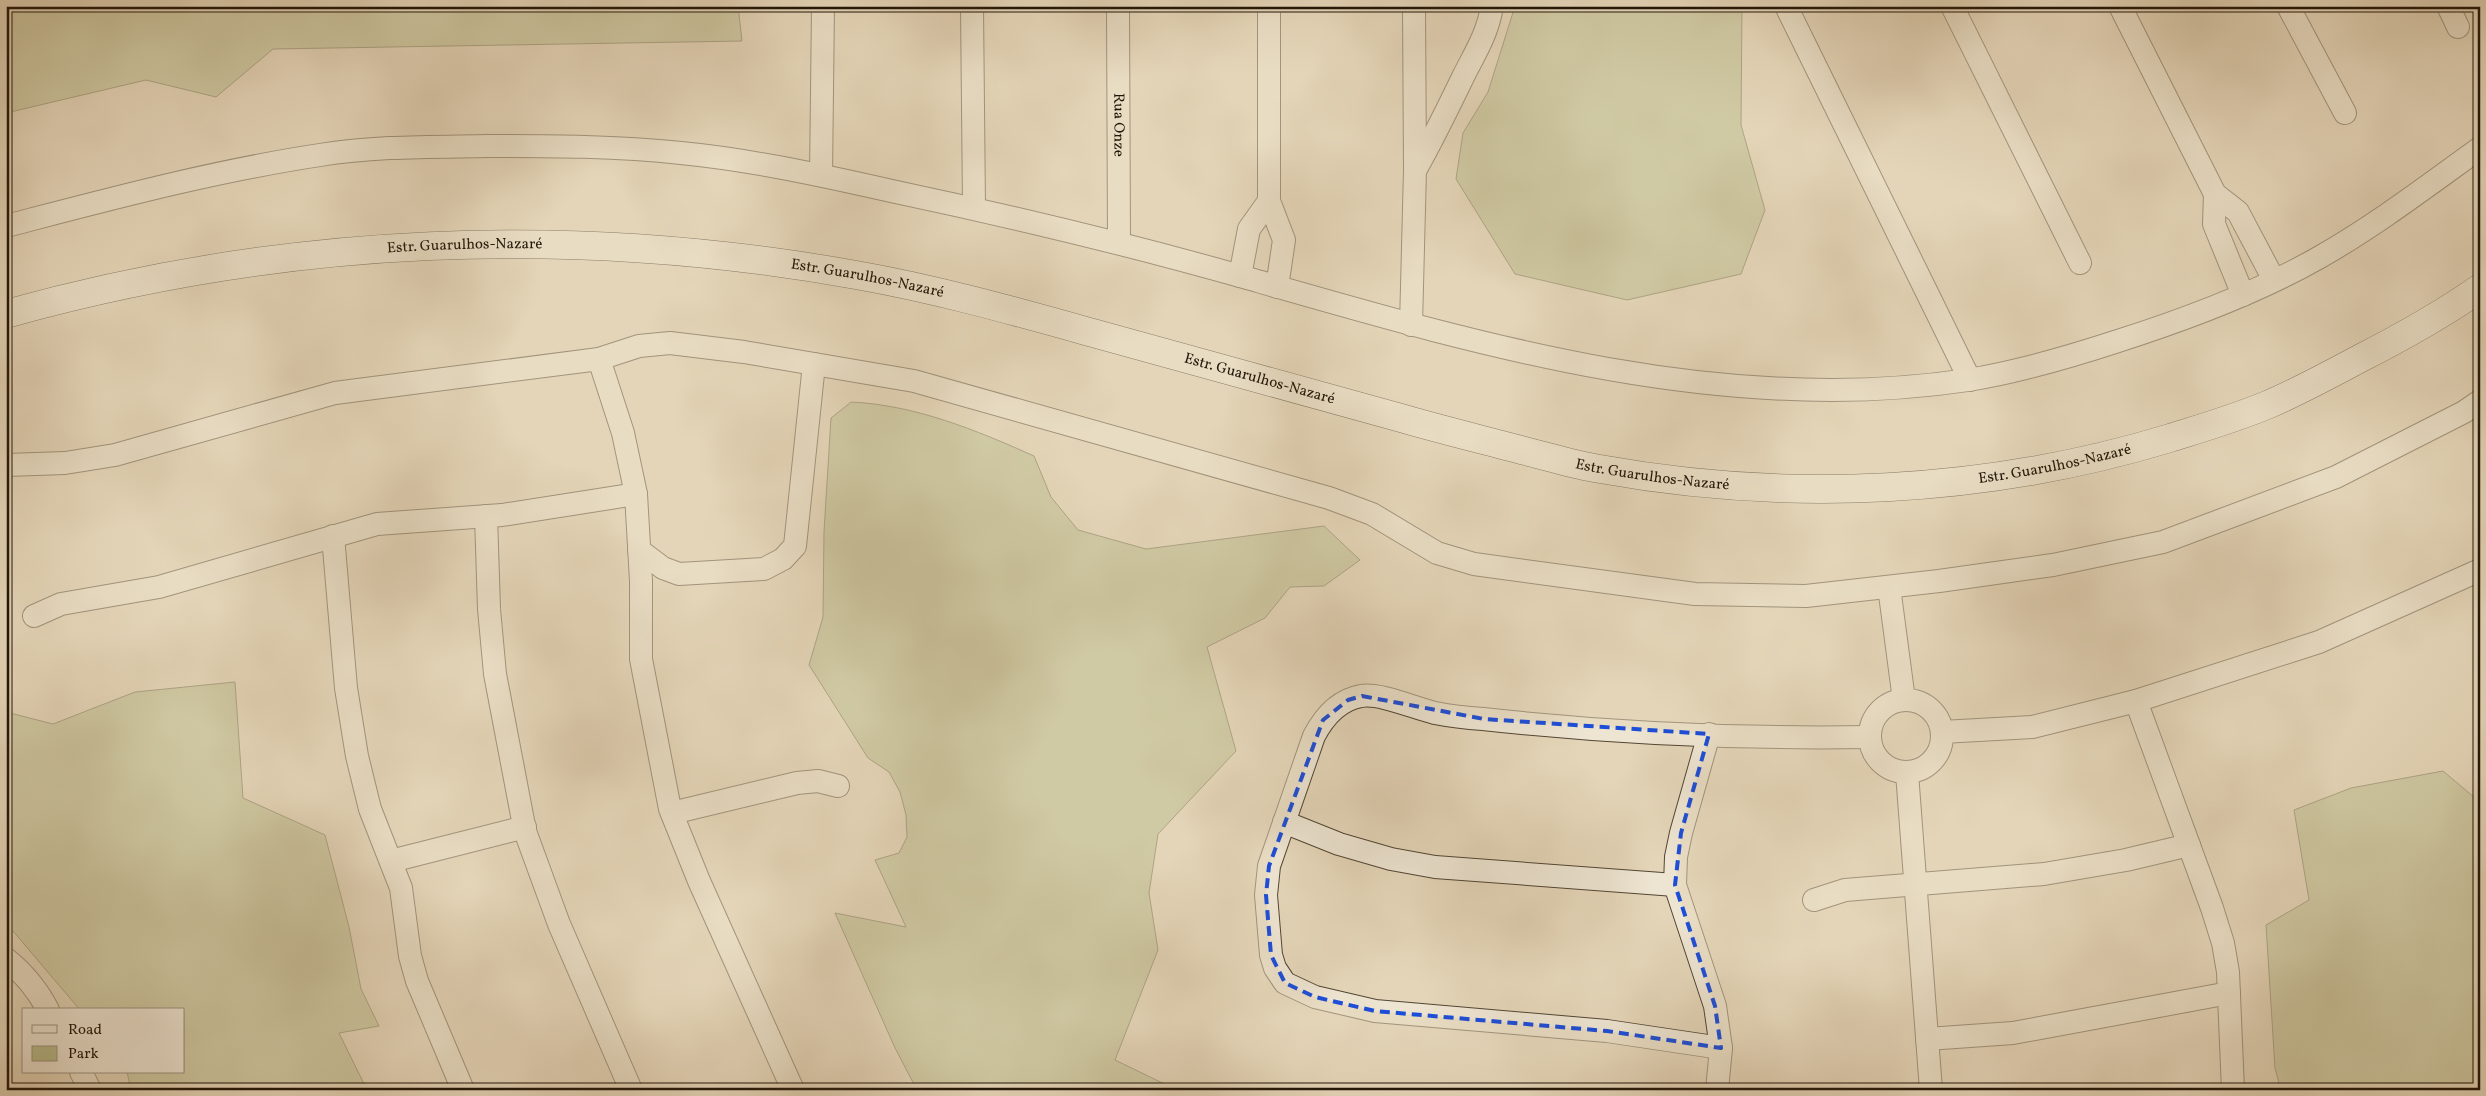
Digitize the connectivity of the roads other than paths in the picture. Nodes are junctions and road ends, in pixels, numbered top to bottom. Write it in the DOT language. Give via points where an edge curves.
graph roads {
  1 [pos="823,6"];
  2 [pos="972,6"];
  3 [pos="1118,6"];
  4 [pos="1269,6"];
  5 [pos="1414,6"];
  6 [pos="1492,6"];
  7 [pos="1786,6"];
  8 [pos="1952,6"];
  9 [pos="2120,6"];
  10 [pos="2288,6"];
  11 [pos="2448,6"];
  12 [pos="2458,27"];
  13 [pos="2345,113"];
  14 [pos="2480,148"];
  15 [pos="1415,170"];
  16 [pos="821,176"];
  17 [pos="2215,194"];
  18 [pos="1268,201"];
  19 [pos="974,208"];
  20 [pos="6,226"];
  21 [pos="1119,243"];
  22 [pos="2080,263"];
  23 [pos="1240,276"];
  24 [pos="2274,280"];
  25 [pos="1277,287"];
  26 [pos="2480,288"];
  27 [pos="2243,294"];
  28 [pos="6,314"];
  29 [pos="1411,325"];
  30 [pos="599,359"];
  31 [pos="814,364"];
  32 [pos="1970,380"];
  33 [pos="2480,401"];
  34 [pos="6,465"];
  35 [pos="636,494"];
  36 [pos="486,516"];
  37 [pos="333,536"];
  38 [pos="639,550"];
  39 [pos="2480,570"];
  40 [pos="1889,587"];
  41 [pos="34,616"];
  42 [pos="1904,700"];
  43 [pos="2136,701"];
  44 [pos="1942,732"];
  45 [pos="1709,734"];
  46 [pos="1869,737"];
  47 [pos="1907,773"];
  48 [pos="838,786"];
  49 [pos="672,814"];
  50 [pos="1284,822"];
  51 [pos="524,826"];
  52 [pos="2189,845"];
  53 [pos="391,861"];
  54 [pos="1676,885"];
  55 [pos="1916,886"];
  56 [pos="1814,900"];
  57 [pos="6,959"];
  58 [pos="2229,993"];
  59 [pos="47,1008"];
  60 [pos="1927,1039"];
  61 [pos="1721,1048"];
  62 [pos="82,1074"];
  63 [pos="90,1090"];
  64 [pos="463,1090"];
  65 [pos="631,1090"];
  66 [pos="793,1090"];
  67 [pos="1717,1090"];
  68 [pos="1931,1090"];
  69 [pos="2233,1090"];
  1 -- 16 [label="street"];
  2 -- 19 [label="street"];
  3 -- 21 [label="street, Rua Onze"];
  4 -- 18 [label="street"];
  5 -- 15 [label="street"];
  6 -- 15 [label="street" via="1478,49"];
  7 -- 32 [label="street"];
  8 -- 22 [label="street"];
  9 -- 17 [label="street"];
  10 -- 13 [label="street"];
  11 -- 12 [label="street"];
  14 -- 24 [label="street" via="2384,218 2317,259"];
  15 -- 29 [label="street"];
  16 -- 19 [label="street"];
  16 -- 20 [label="street" via="687,153 631,148 433,146 328,154 194,177"];
  17 -- 24 [label="street" via="2238,212"];
  17 -- 27 [label="street" via="2214,224"];
  18 -- 23 [label="street" via="1249,230"];
  18 -- 25 [label="street" via="1284,240"];
  19 -- 21 [label="street"];
  21 -- 23 [label="street"];
  23 -- 25 [label="street"];
  24 -- 27 [label="street"];
  25 -- 29 [label="street"];
  26 -- 28 [label="main road, Estr. Guarulhos-Nazaré" via="2401,338 2266,405 2145,446 2014,476 1929,485 1822,489 1699,483 1596,469 978,301 861,275 737,256 644,248 520,244 389,246 161,277 53,300"];
  27 -- 32 [label="street" via="2151,330 2060,360"];
  29 -- 32 [label="street" via="1594,367 1675,381 1774,388 1873,389"];
  30 -- 31 [label="street" via="640,346 670,343"];
  30 -- 34 [label="street" via="335,393 115,455 65,463"];
  30 -- 35 [label="street" via="623,432"];
  31 -- 38 [label="street" via="794,546 783,559 764,569 679,574 663,568"];
  31 -- 40 [label="street" via="914,381 1329,498 1372,514 1438,552 1474,564 1695,594 1806,596"];
  33 -- 40 [label="street" via="2336,477 2163,542 2054,565"];
  35 -- 36 [label="street"];
  35 -- 38 [label="street"];
  36 -- 37 [label="street" via="377,524"];
  36 -- 51 [label="street" via="495,674"];
  37 -- 41 [label="street" via="159,587 61,604"];
  37 -- 53 [label="street" via="346,688 357,756 370,809"];
  38 -- 49 [label="street" via="641,659"];
  39 -- 43 [label="street" via="2319,642"];
  40 -- 42 [label="street"];
  42 -- 44 [label="street" via="1924,705 1939,721"];
  42 -- 46 [label="street" via="1883,708 1870,726"];
  43 -- 44 [label="street" via="2032,727"];
  43 -- 52 [label="street"];
  44 -- 47 [label="street" via="1942,742 1933,760"];
  45 -- 46 [label="street"];
  45 -- 50 [label="street" via="1484,720 1362,696 1348,700 1323,720"];
  45 -- 54 [label="street" via="1679,841"];
  46 -- 47 [label="street" via="1871,748 1885,766 1895,772"];
  47 -- 55 [label="street"];
  48 -- 49 [label="street" via="818,781 797,783"];
  49 -- 66 [label="street"];
  50 -- 54 [label="street" via="1339,844 1435,867"];
  50 -- 61 [label="street" via="1269,866 1266,895 1271,956 1285,983 1297,990 1376,1011 1607,1031"];
  51 -- 53 [label="street"];
  51 -- 65 [label="street" via="559,924"];
  52 -- 55 [label="street" via="2044,874"];
  52 -- 58 [label="street" via="2223,943"];
  53 -- 64 [label="street" via="401,888 410,956 417,981"];
  54 -- 61 [label="street" via="1715,1006"];
  55 -- 56 [label="street" via="1845,890"];
  55 -- 60 [label="street"];
  57 -- 59 [label="street" via="22,971"];
  58 -- 60 [label="street" via="2013,1033"];
  58 -- 69 [label="street"];
  60 -- 68 [label="street"];
  61 -- 67 [label="street"];
  62 -- 63 [label="street"];
}
